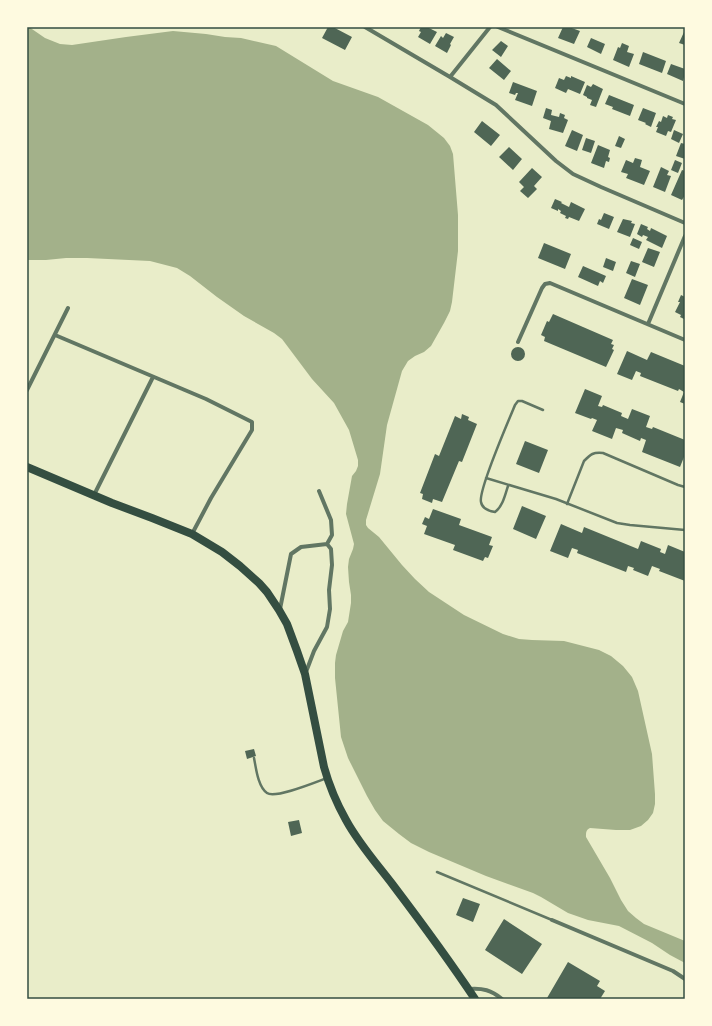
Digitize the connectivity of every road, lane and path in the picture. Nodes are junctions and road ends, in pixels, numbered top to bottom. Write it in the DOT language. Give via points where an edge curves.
graph roads {
  1 [pos="365,27"];
  2 [pos="490,27"];
  3 [pos="498,27"];
  4 [pos="450,77"];
  5 [pos="685,104"];
  6 [pos="685,223"];
  7 [pos="685,236"];
  8 [pos="68,308"];
  9 [pos="648,324"];
  10 [pos="55,335"];
  11 [pos="685,340"];
  12 [pos="518,342"];
  13 [pos="153,377"];
  14 [pos="27,390"];
  15 [pos="543,410"];
  16 [pos="27,467"];
  17 [pos="486,478"];
  18 [pos="508,486"];
  19 [pos="685,487"];
  20 [pos="319,491"];
  21 [pos="94,495"];
  22 [pos="567,504"];
  23 [pos="685,530"];
  24 [pos="192,534"];
  25 [pos="327,544"];
  26 [pos="279,610"];
  27 [pos="305,674"];
  28 [pos="254,758"];
  29 [pos="327,778"];
  30 [pos="437,872"];
  31 [pos="552,920"];
  32 [pos="685,979"];
  33 [pos="468,989"];
  34 [pos="475,999"];
  35 [pos="502,999"];
  1 -- 4 [label="street"];
  2 -- 4 [label="street"];
  3 -- 5 [label="street"];
  4 -- 6 [label="street" via="496,105 573,174"];
  7 -- 9 [label="street"];
  8 -- 10 [label="street"];
  9 -- 11 [label="street"];
  9 -- 12 [label="street" via="550,283 542,288"];
  10 -- 13 [label="street"];
  10 -- 14 [label="street"];
  13 -- 21 [label="street"];
  13 -- 24 [label="street" via="252,422 252,430"];
  15 -- 17 [label="lane" via="518,401"];
  16 -- 21 [label="main road"];
  17 -- 18 [label="lane"];
  17 -- 18 [label="lane" via="480,502 490,511 498,510"];
  18 -- 22 [label="lane"];
  19 -- 22 [label="lane" via="595,452 584,461"];
  20 -- 25 [label="street" via="331,520 332,535"];
  21 -- 24 [label="main road"];
  22 -- 23 [label="lane" via="630,525"];
  24 -- 26 [label="main road" via="240,566 267,592"];
  25 -- 26 [label="street" via="301,547 291,554"];
  25 -- 27 [label="street" via="331,549 332,565 327,627"];
  26 -- 27 [label="main road" via="287,624"];
  27 -- 29 [label="main road"];
  28 -- 29 [label="lane" via="260,784 270,794 283,793"];
  29 -- 33 [label="main road" via="358,840"];
  30 -- 31 [label="lane"];
  31 -- 32 [label="street" via="673,971"];
  33 -- 34 [label="main road"];
  33 -- 35 [label="street" via="481,988"];
}
